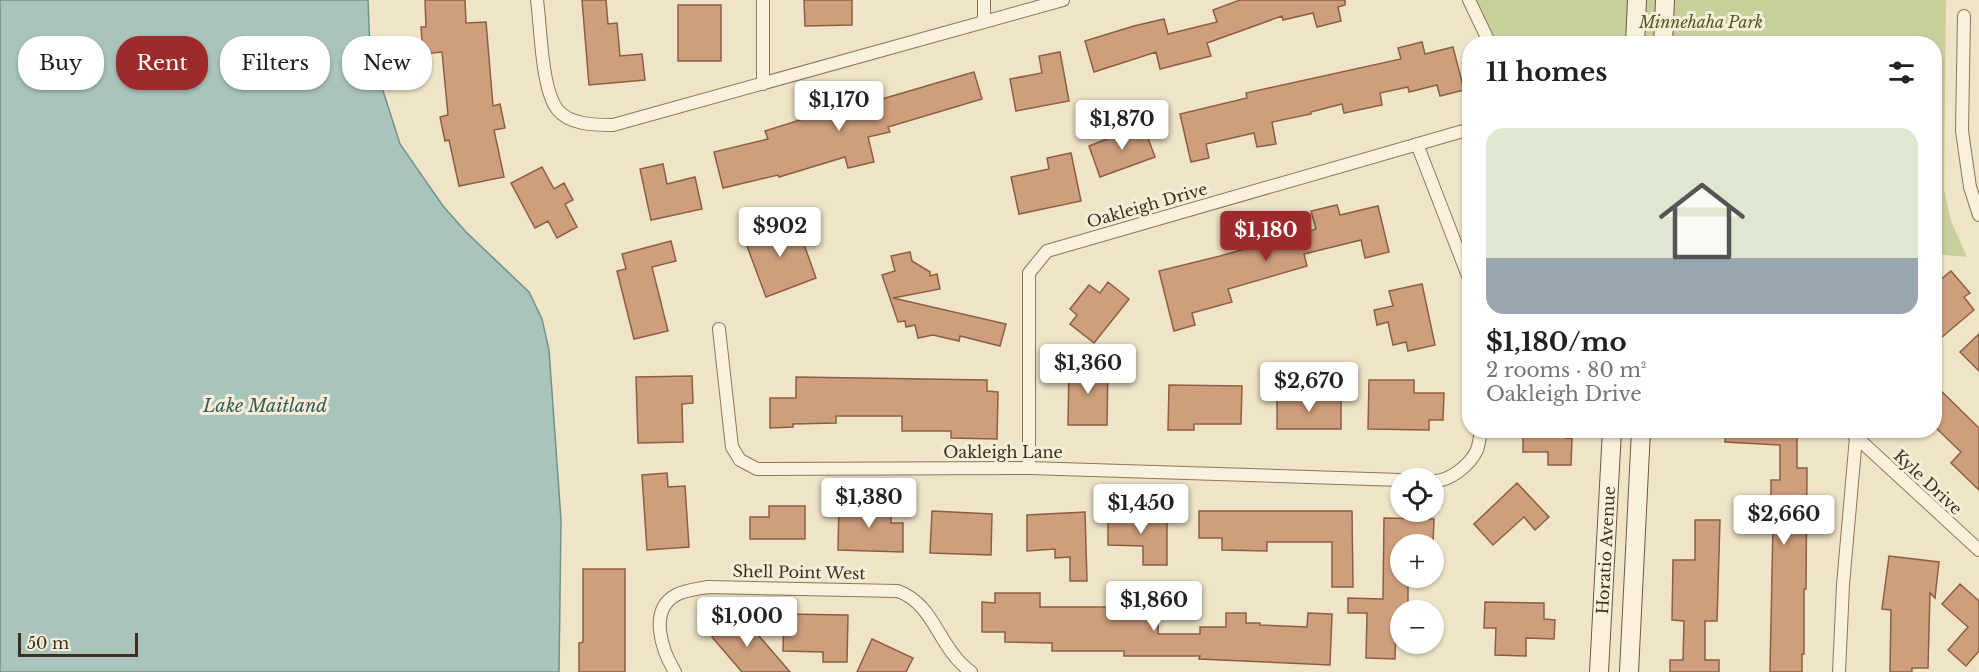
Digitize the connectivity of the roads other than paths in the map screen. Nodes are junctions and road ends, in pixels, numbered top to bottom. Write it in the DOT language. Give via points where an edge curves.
graph roads {
  1 [pos="537,0"];
  2 [pos="763,0"];
  3 [pos="984,0"];
  4 [pos="1063,0"];
  5 [pos="1469,0"];
  6 [pos="1637,0"];
  7 [pos="1665,0"];
  8 [pos="1964,15"];
  9 [pos="984,22"];
  10 [pos="1486,36"];
  11 [pos="1635,36"];
  12 [pos="1663,36"];
  13 [pos="763,84"];
  14 [pos="1462,131"];
  15 [pos="1417,144"];
  16 [pos="1979,215"];
  17 [pos="1462,260"];
  18 [pos="719,329"];
  19 [pos="1479,438"];
  20 [pos="1612,438"];
  21 [pos="1641,438"];
  22 [pos="1853,438"];
  23 [pos="1857,438"];
  24 [pos="1029,468"];
  25 [pos="1390,480"];
  26 [pos="1444,480"];
  27 [pos="1979,550"];
  28 [pos="675,672"];
  29 [pos="971,672"];
  30 [pos="1599,672"];
  31 [pos="1629,672"];
  32 [pos="1839,672"];
  1 -- 13 [label="street" via="547,88 558,110 573,119 590,125 613,125"];
  2 -- 13 [label="street"];
  3 -- 9 [label="street"];
  4 -- 9 [label="street"];
  5 -- 10 [label="street"];
  6 -- 11 [label="main road"];
  7 -- 12 [label="main road"];
  8 -- 16 [label="street" via="1962,131 1970,187"];
  9 -- 13 [label="street"];
  14 -- 15 [label="street, Oakleigh Drive"];
  15 -- 17 [label="street"];
  15 -- 24 [label="street, Oakleigh Drive" via="1047,251 1029,273"];
  18 -- 24 [label="street, Oakleigh Lane" via="732,447 740,460 758,469"];
  19 -- 26 [label="street" via="1477,451 1463,469"];
  20 -- 30 [label="main road, Horatio Avenue"];
  21 -- 31 [label="main road, Horatio Avenue"];
  22 -- 32 [label="street"];
  23 -- 27 [label="street, Kyle Drive"];
  24 -- 25 [label="street, Oakleigh Lane"];
  28 -- 29 [label="street, Shell Point West" via="663,648 659,623 665,605 682,592 708,587 898,591 923,607 956,659"];
}
